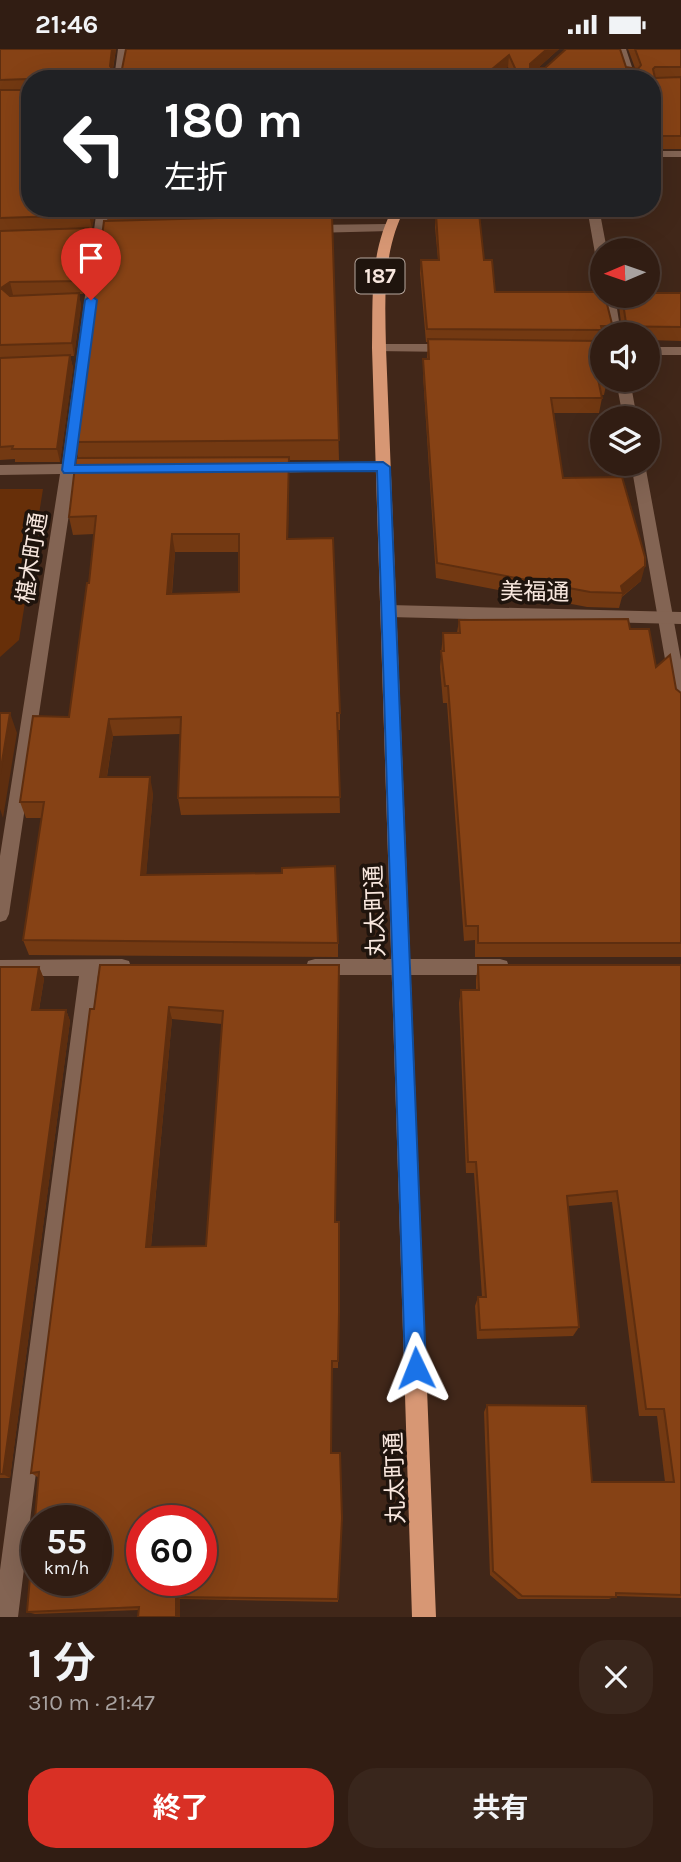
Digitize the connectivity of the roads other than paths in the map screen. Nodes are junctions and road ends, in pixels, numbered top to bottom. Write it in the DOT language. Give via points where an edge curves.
graph roads {
  1 [pos="123,49"];
  2 [pos="621,49"];
  3 [pos="120,70"];
  4 [pos="628,70"];
  5 [pos="661,154"];
  6 [pos="681,154"];
  7 [pos="102,217"];
  8 [pos="394,217"];
  9 [pos="595,217"];
  10 [pos="387,228"];
  11 [pos="295,230"];
  12 [pos="136,233"];
  13 [pos="99,234"];
  14 [pos="49,236"];
  15 [pos="598,238"];
  16 [pos="379,348"];
  17 [pos="466,349"];
  18 [pos="660,351"];
  19 [pos="681,351"];
  20 [pos="383,467"];
  21 [pos="256,468"];
  22 [pos="95,469"];
  23 [pos="0,470"];
  24 [pos="68,470"];
  25 [pos="641,476"];
  26 [pos="388,611"];
  27 [pos="673,618"];
  28 [pos="681,705"];
  29 [pos="0,914"];
  30 [pos="401,966"];
  31 [pos="90,967"];
  32 [pos="144,967"];
  33 [pos="294,967"];
  34 [pos="517,967"];
  35 [pos="0,968"];
  36 [pos="6,1617"];
  37 [pos="424,1617"];
  1 -- 3 [label="street"];
  2 -- 4 [label="street"];
  5 -- 6 [label="street"];
  7 -- 13 [label="street, 椹木町通"];
  8 -- 10 [label="main road, 丸太町通 / 187"];
  9 -- 15 [label="street"];
  10 -- 11 [label="street"];
  10 -- 16 [label="main road, 丸太町通 / 187" via="380,252"];
  12 -- 13 [label="street"];
  13 -- 14 [label="street"];
  13 -- 24 [label="street, 椹木町通" via="84,300"];
  16 -- 17 [label="street"];
  16 -- 20 [label="main road, 丸太町通 / 187"];
  18 -- 19 [label="street"];
  20 -- 21 [label="street"];
  20 -- 26 [label="main road, 丸太町通 / 187"];
  22 -- 24 [label="street"];
  23 -- 24 [label="street"];
  24 -- 29 [label="street, 椹木町通"];
  25 -- 27 [label="street"];
  26 -- 27 [label="street, 美福通"];
  26 -- 30 [label="main road, 丸太町通 / 187"];
  27 -- 28 [label="street"];
  30 -- 33 [label="street"];
  30 -- 34 [label="street"];
  30 -- 37 [label="main road, 丸太町通 / 187"];
  31 -- 32 [label="street"];
  31 -- 35 [label="street"];
  31 -- 36 [label="street"];
}
